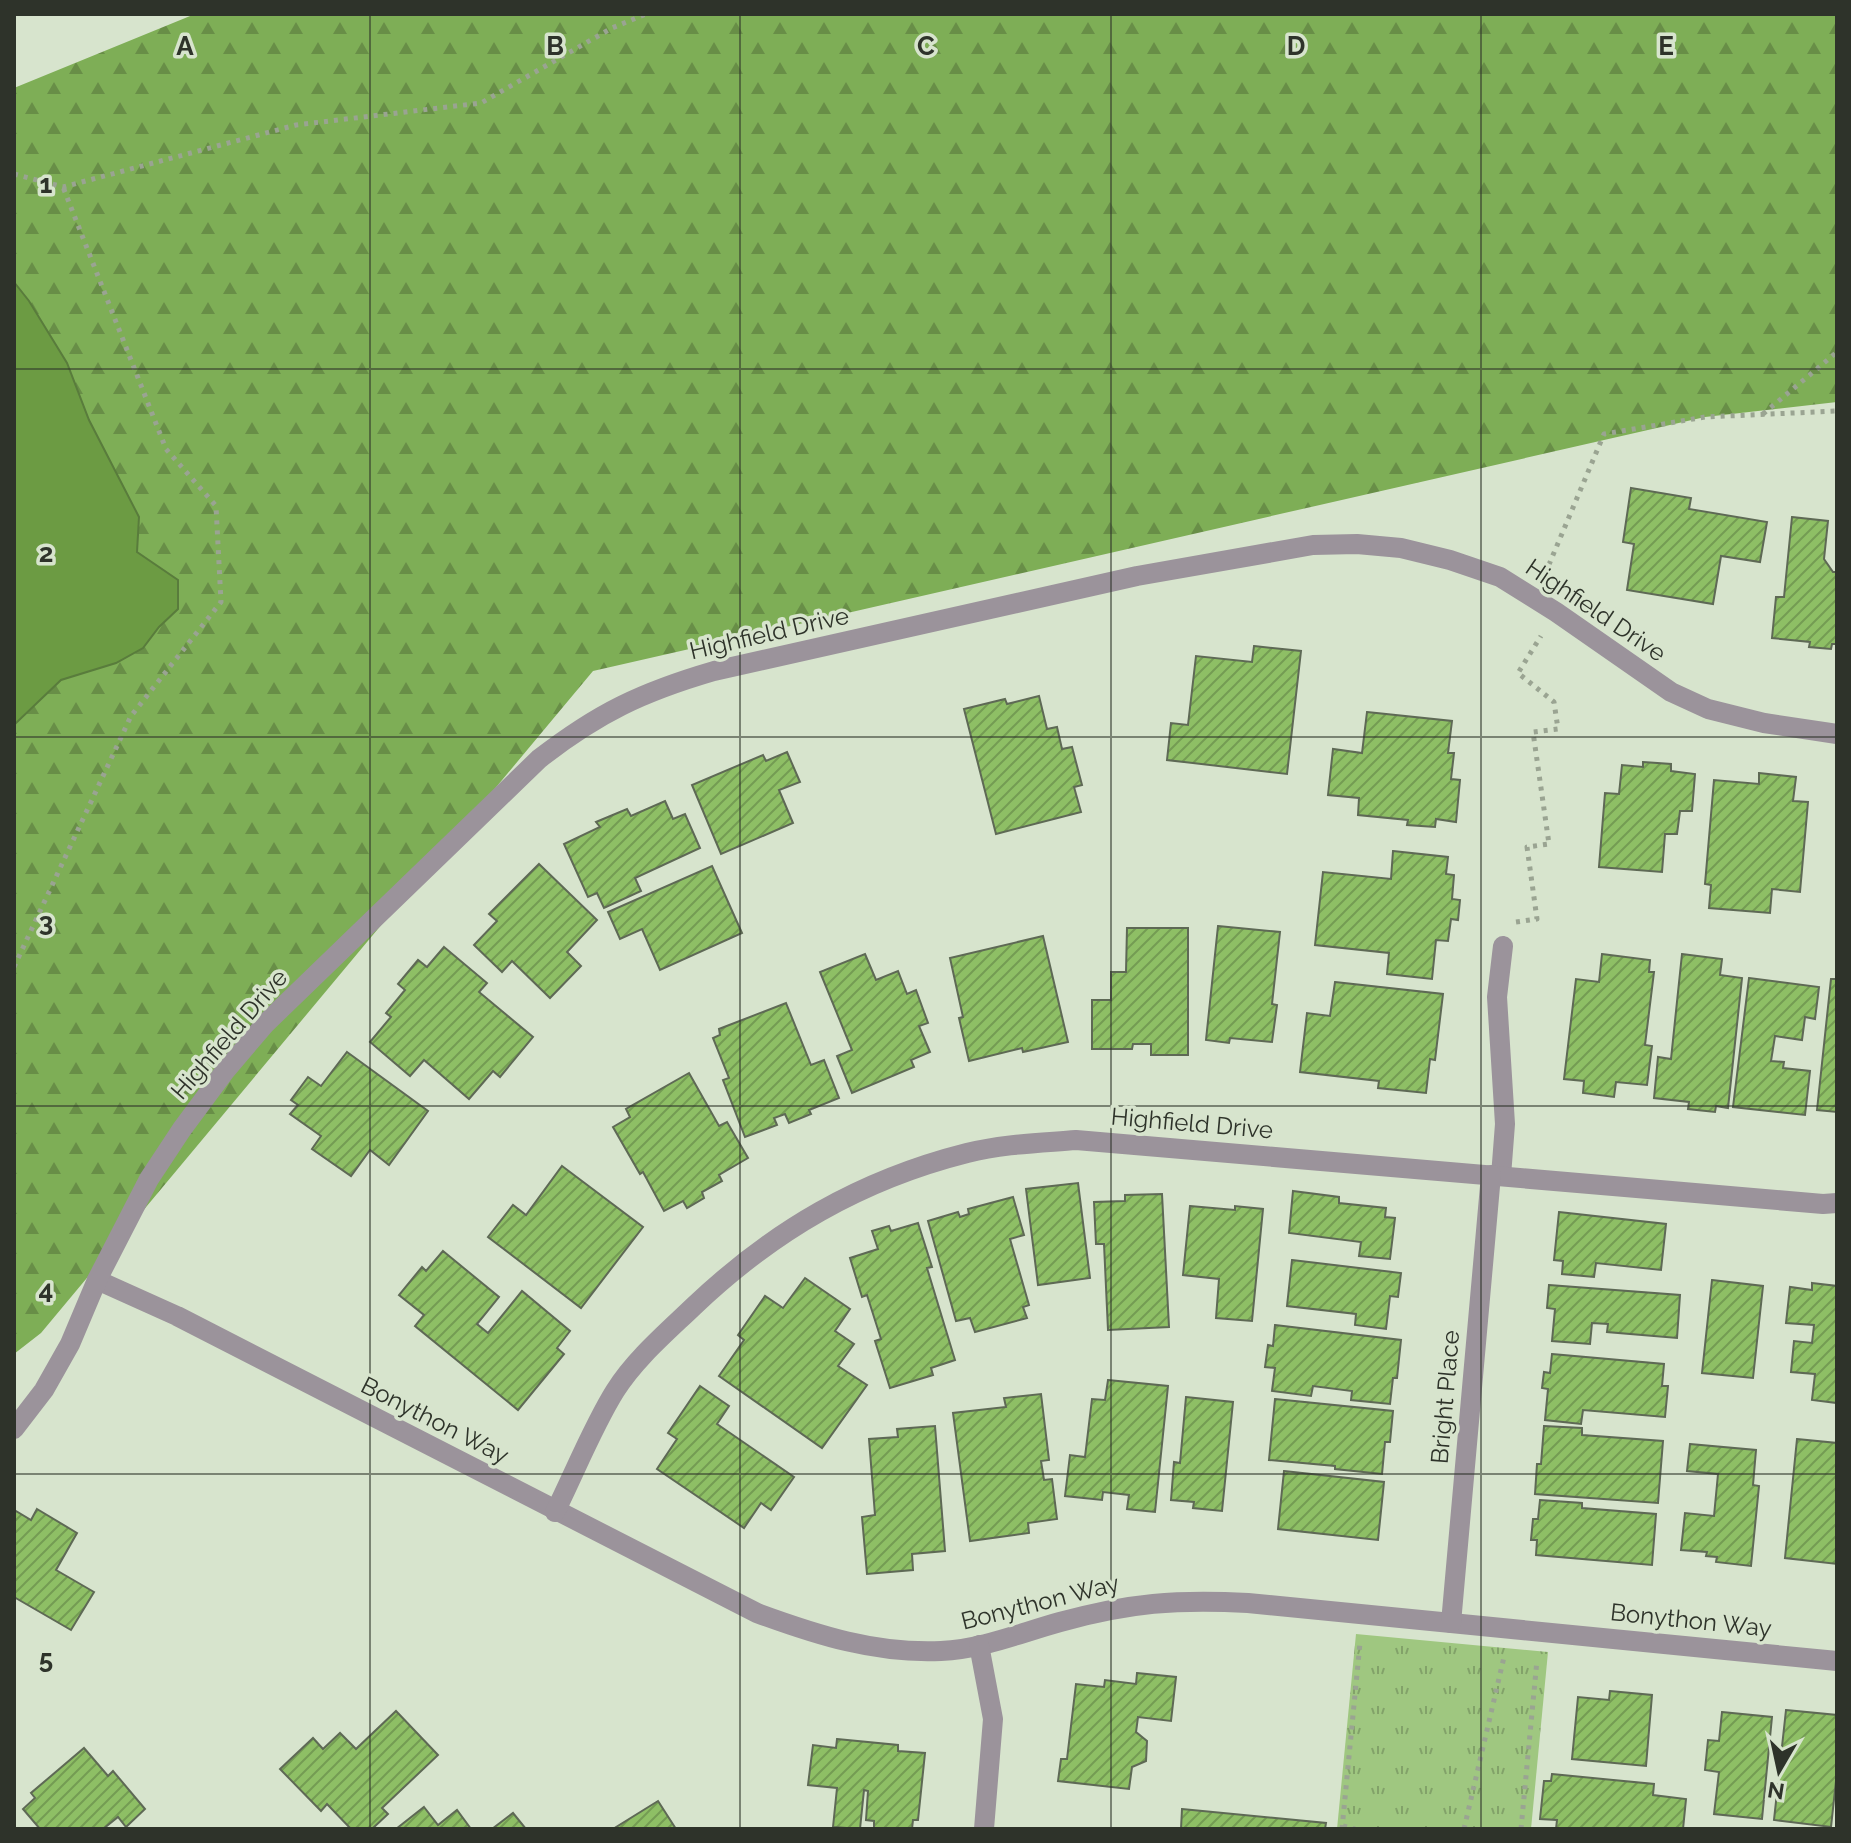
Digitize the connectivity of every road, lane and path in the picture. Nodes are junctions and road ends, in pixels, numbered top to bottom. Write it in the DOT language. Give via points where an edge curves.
graph roads {
  1 [pos="646,14"];
  2 [pos="14,174"];
  3 [pos="63,187"];
  4 [pos="1837,352"];
  5 [pos="1837,411"];
  6 [pos="1762,415"];
  7 [pos="1535,597"];
  8 [pos="1532,651"];
  9 [pos="1837,734"];
  10 [pos="1503,946"];
  11 [pos="14,967"];
  12 [pos="1496,1176"];
  13 [pos="1837,1203"];
  14 [pos="97,1280"];
  15 [pos="14,1429"];
  16 [pos="555,1512"];
  17 [pos="1363,1614"];
  18 [pos="1451,1623"];
  19 [pos="1511,1629"];
  20 [pos="1540,1632"];
  21 [pos="979,1645"];
  22 [pos="1837,1661"];
  23 [pos="1342,1827"];
  24 [pos="984,1829"];
  25 [pos="1355,1829"];
  26 [pos="1464,1829"];
  27 [pos="1521,1829"];
  1 -- 3 [label="path" via="481,103 296,125"];
  2 -- 3 [label="path"];
  3 -- 11 [label="path" via="166,449 216,506 221,602 131,716"];
  4 -- 6 [label="path"];
  5 -- 6 [label="path"];
  6 -- 7 [label="path" via="1705,417 1604,434"];
  7 -- 9 [label="street, Highfield Drive" via="1671,692 1708,709"];
  7 -- 14 [label="street, Highfield Drive" via="1500,577 1401,548 1313,545 1137,576 714,671 617,706 539,759 265,1024 149,1179"];
  8 -- 10 [label="path" via="1518,673 1554,702 1558,729 1533,732 1549,844 1527,847 1537,919 1500,924 1498,944"];
  10 -- 12 [label="street" via="1497,997 1505,1124"];
  12 -- 13 [label="street, Highfield Drive"];
  12 -- 16 [label="street, Highfield Drive" via="1076,1140 970,1153 898,1175 791,1227 661,1337 615,1390"];
  12 -- 18 [label="street, Bright Place"];
  14 -- 15 [label="street, Highfield Drive" via="70,1344"];
  14 -- 16 [label="street, Bonython Way" via="177,1316"];
  16 -- 21 [label="street, Bonython Way" via="757,1613 822,1637 882,1649 943,1651"];
  17 -- 18 [label="street, Bonython Way"];
  17 -- 21 [label="street, Bonython Way" via="1234,1602 1149,1602"];
  17 -- 23 [label="path"];
  18 -- 19 [label="street, Bonython Way"];
  19 -- 20 [label="street, Bonython Way"];
  19 -- 26 [label="path"];
  20 -- 22 [label="street, Bonython Way"];
  20 -- 27 [label="path"];
  21 -- 24 [label="street" via="993,1719"];
  23 -- 25 [label="path"];
}
